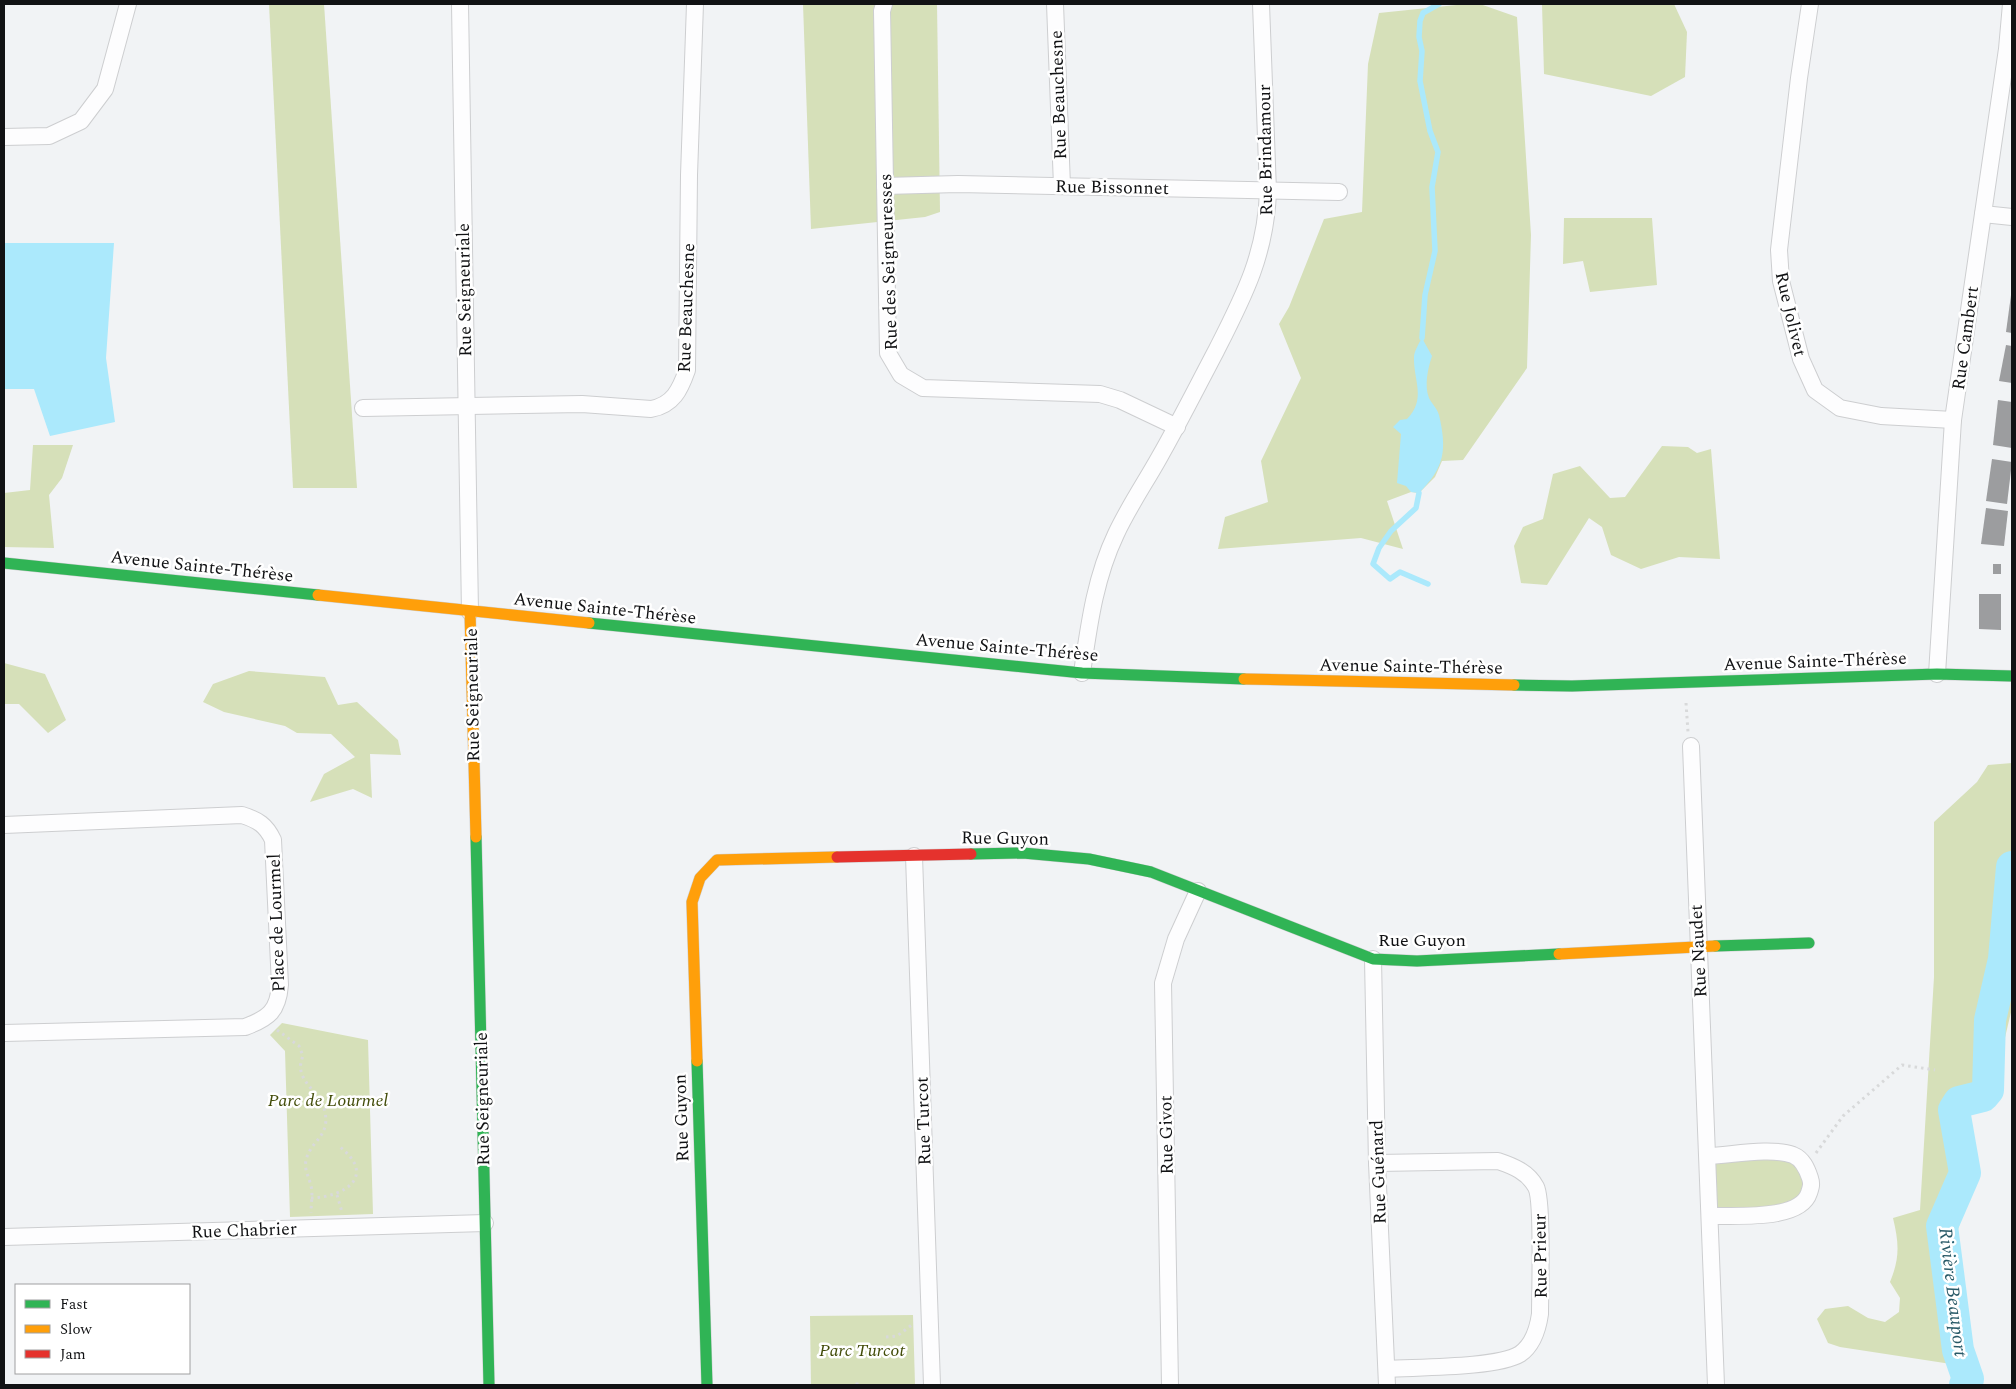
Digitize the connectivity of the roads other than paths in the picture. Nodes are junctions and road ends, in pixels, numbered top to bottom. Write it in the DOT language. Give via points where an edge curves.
graph roads {
  1 [pos="128,4"];
  2 [pos="460,4"];
  3 [pos="695,4"];
  4 [pos="884,4"];
  5 [pos="1055,4"];
  6 [pos="1261,4"];
  7 [pos="1810,4"];
  8 [pos="2011,4"];
  9 [pos="4,137"];
  10 [pos="885,186"];
  11 [pos="1062,186"];
  12 [pos="1268,191"];
  13 [pos="1339,192"];
  14 [pos="1983,214"];
  15 [pos="2012,217"];
  16 [pos="466,406"];
  17 [pos="363,408"];
  18 [pos="1953,420"];
  19 [pos="1177,427"];
  20 [pos="4,563"];
  21 [pos="470,612"];
  22 [pos="1082,673"];
  23 [pos="1937,674"];
  24 [pos="2012,676"];
  25 [pos="1691,746"];
  26 [pos="4,825"];
  27 [pos="914,856"];
  28 [pos="1198,891"];
  29 [pos="1809,944"];
  30 [pos="1697,947"];
  31 [pos="1373,959"];
  32 [pos="4,1033"];
  33 [pos="1709,1156"];
  34 [pos="1377,1163"];
  35 [pos="1711,1216"];
  36 [pos="485,1223"];
  37 [pos="4,1237"];
  38 [pos="1387,1377"];
  39 [pos="489,1385"];
  40 [pos="707,1385"];
  41 [pos="932,1385"];
  42 [pos="1170,1385"];
  43 [pos="1716,1385"];
  1 -- 9 [label="street" via="105,89 81,121 49,136"];
  2 -- 16 [label="street, Rue Seigneuriale"];
  3 -- 16 [label="street, Rue Beauchesne" via="686,370 681,388 671,402 651,409 582,404"];
  4 -- 10 [label="street, Rue des Seigneuresses"];
  5 -- 11 [label="street, Rue Beauchesne"];
  6 -- 12 [label="street, Rue Brindamour"];
  7 -- 18 [label="street, Rue Jolivet" via="1779,250 1781,281 1801,360 1815,390 1840,408 1880,416"];
  8 -- 14 [label="street, Rue Cambert"];
  10 -- 11 [label="street, Rue Bissonnet"];
  10 -- 19 [label="street, Rue des Seigneuresses" via="888,353 901,376 923,388 1100,394"];
  11 -- 12 [label="street, Rue Bissonnet"];
  12 -- 13 [label="street, Rue Bissonnet"];
  12 -- 19 [label="street, Rue Brindamour" via="1267,221 1250,280"];
  14 -- 15 [label="street"];
  14 -- 18 [label="street, Rue Cambert"];
  16 -- 17 [label="street, Rue Beauchesne"];
  16 -- 21 [label="street, Rue Seigneuriale"];
  18 -- 23 [label="street, Rue Cambert"];
  19 -- 22 [label="street, Rue Brindamour" via="1116,533 1101,570 1092,602"];
  20 -- 21 [label="street, Avenue Sainte-Thérèse"];
  21 -- 22 [label="street, Avenue Sainte-Thérèse"];
  21 -- 36 [label="street, Rue Seigneuriale"];
  22 -- 23 [label="street, Avenue Sainte-Thérèse" via="1572,686"];
  23 -- 24 [label="street, Avenue Sainte-Thérèse"];
  25 -- 30 [label="street, Rue Naudet"];
  26 -- 32 [label="street, Place de Lourmel" via="242,815 257,819 267,827 273,840 280,985 279,1000 264,1020 245,1027"];
  27 -- 28 [label="street, Rue Guyon" via="1023,853 1089,858 1151,872"];
  27 -- 40 [label="street, Rue Guyon" via="717,860 695,883 692,902"];
  27 -- 41 [label="street, Rue Turcot"];
  28 -- 31 [label="street, Rue Guyon"];
  28 -- 42 [label="street, Rue Givot" via="1176,939 1163,983"];
  29 -- 30 [label="street, Rue Guyon"];
  30 -- 31 [label="street, Rue Guyon" via="1417,961"];
  30 -- 33 [label="street, Rue Naudet"];
  31 -- 34 [label="street, Rue Guénard"];
  33 -- 35 [label="street, Rue Naudet"];
  33 -- 35 [label="street" via="1772,1152 1794,1155 1807,1166 1812,1183 1807,1200 1793,1210 1775,1214"];
  34 -- 38 [label="street, Rue Guénard"];
  34 -- 38 [label="street, Rue Prieur" via="1498,1161 1517,1168 1527,1177 1536,1187 1539,1206 1540,1314 1538,1329 1531,1342 1521,1353 1502,1362"];
  35 -- 43 [label="street, Rue Naudet"];
  36 -- 37 [label="street, Rue Chabrier"];
  36 -- 39 [label="street, Rue Seigneuriale"];
}
